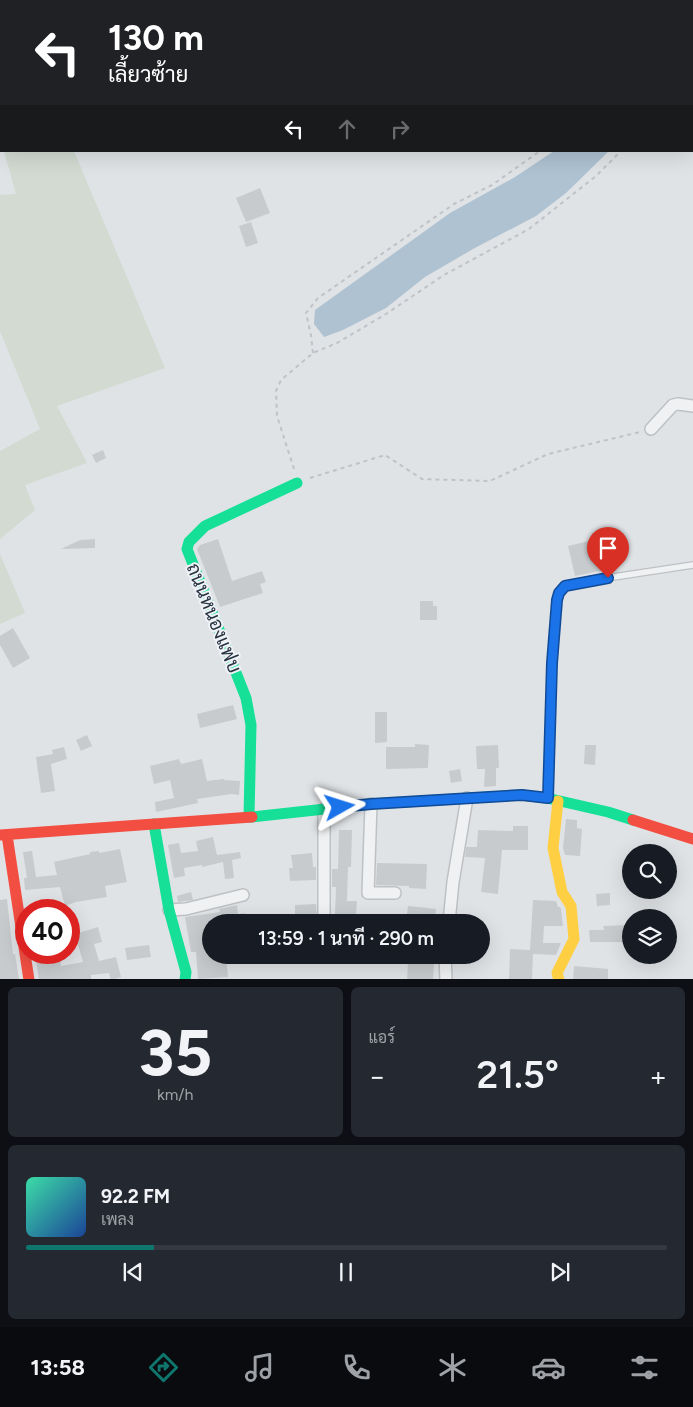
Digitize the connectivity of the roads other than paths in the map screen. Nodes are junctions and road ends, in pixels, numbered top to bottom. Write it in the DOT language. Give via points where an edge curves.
graph roads {
  1 [pos="693,406"];
  2 [pos="651,429"];
  3 [pos="297,482"];
  4 [pos="693,565"];
  5 [pos="467,798"];
  6 [pos="553,799"];
  7 [pos="371,804"];
  8 [pos="324,808"];
  9 [pos="249,817"];
  10 [pos="154,824"];
  11 [pos="3,835"];
  12 [pos="693,839"];
  13 [pos="395,893"];
  14 [pos="243,895"];
  15 [pos="169,910"];
  16 [pos="324,914"];
  17 [pos="450,914"];
  18 [pos="445,964"];
  19 [pos="29,979"];
  20 [pos="185,979"];
  21 [pos="446,979"];
  22 [pos="559,979"];
  1 -- 2 [label="street" via="673,405"];
  3 -- 9 [label="street, ถนนหนองแฟบ" via="205,526 189,542 187,549 246,698 251,725"];
  4 -- 6 [label="lane" via="574,584 565,586 559,593 552,663"];
  5 -- 6 [label="street" via="522,795"];
  5 -- 7 [label="street"];
  5 -- 17 [label="street"];
  6 -- 12 [label="street" via="608,812"];
  6 -- 22 [label="street" via="553,848 562,892 571,906 574,939 557,973"];
  7 -- 8 [label="street"];
  7 -- 13 [label="street" via="368,893"];
  8 -- 9 [label="street"];
  8 -- 16 [label="street"];
  9 -- 10 [label="street"];
  10 -- 11 [label="street"];
  10 -- 15 [label="street"];
  11 -- 19 [label="street"];
  14 -- 15 [label="street"];
  15 -- 20 [label="street"];
  18 -- 21 [label="street"];
}
